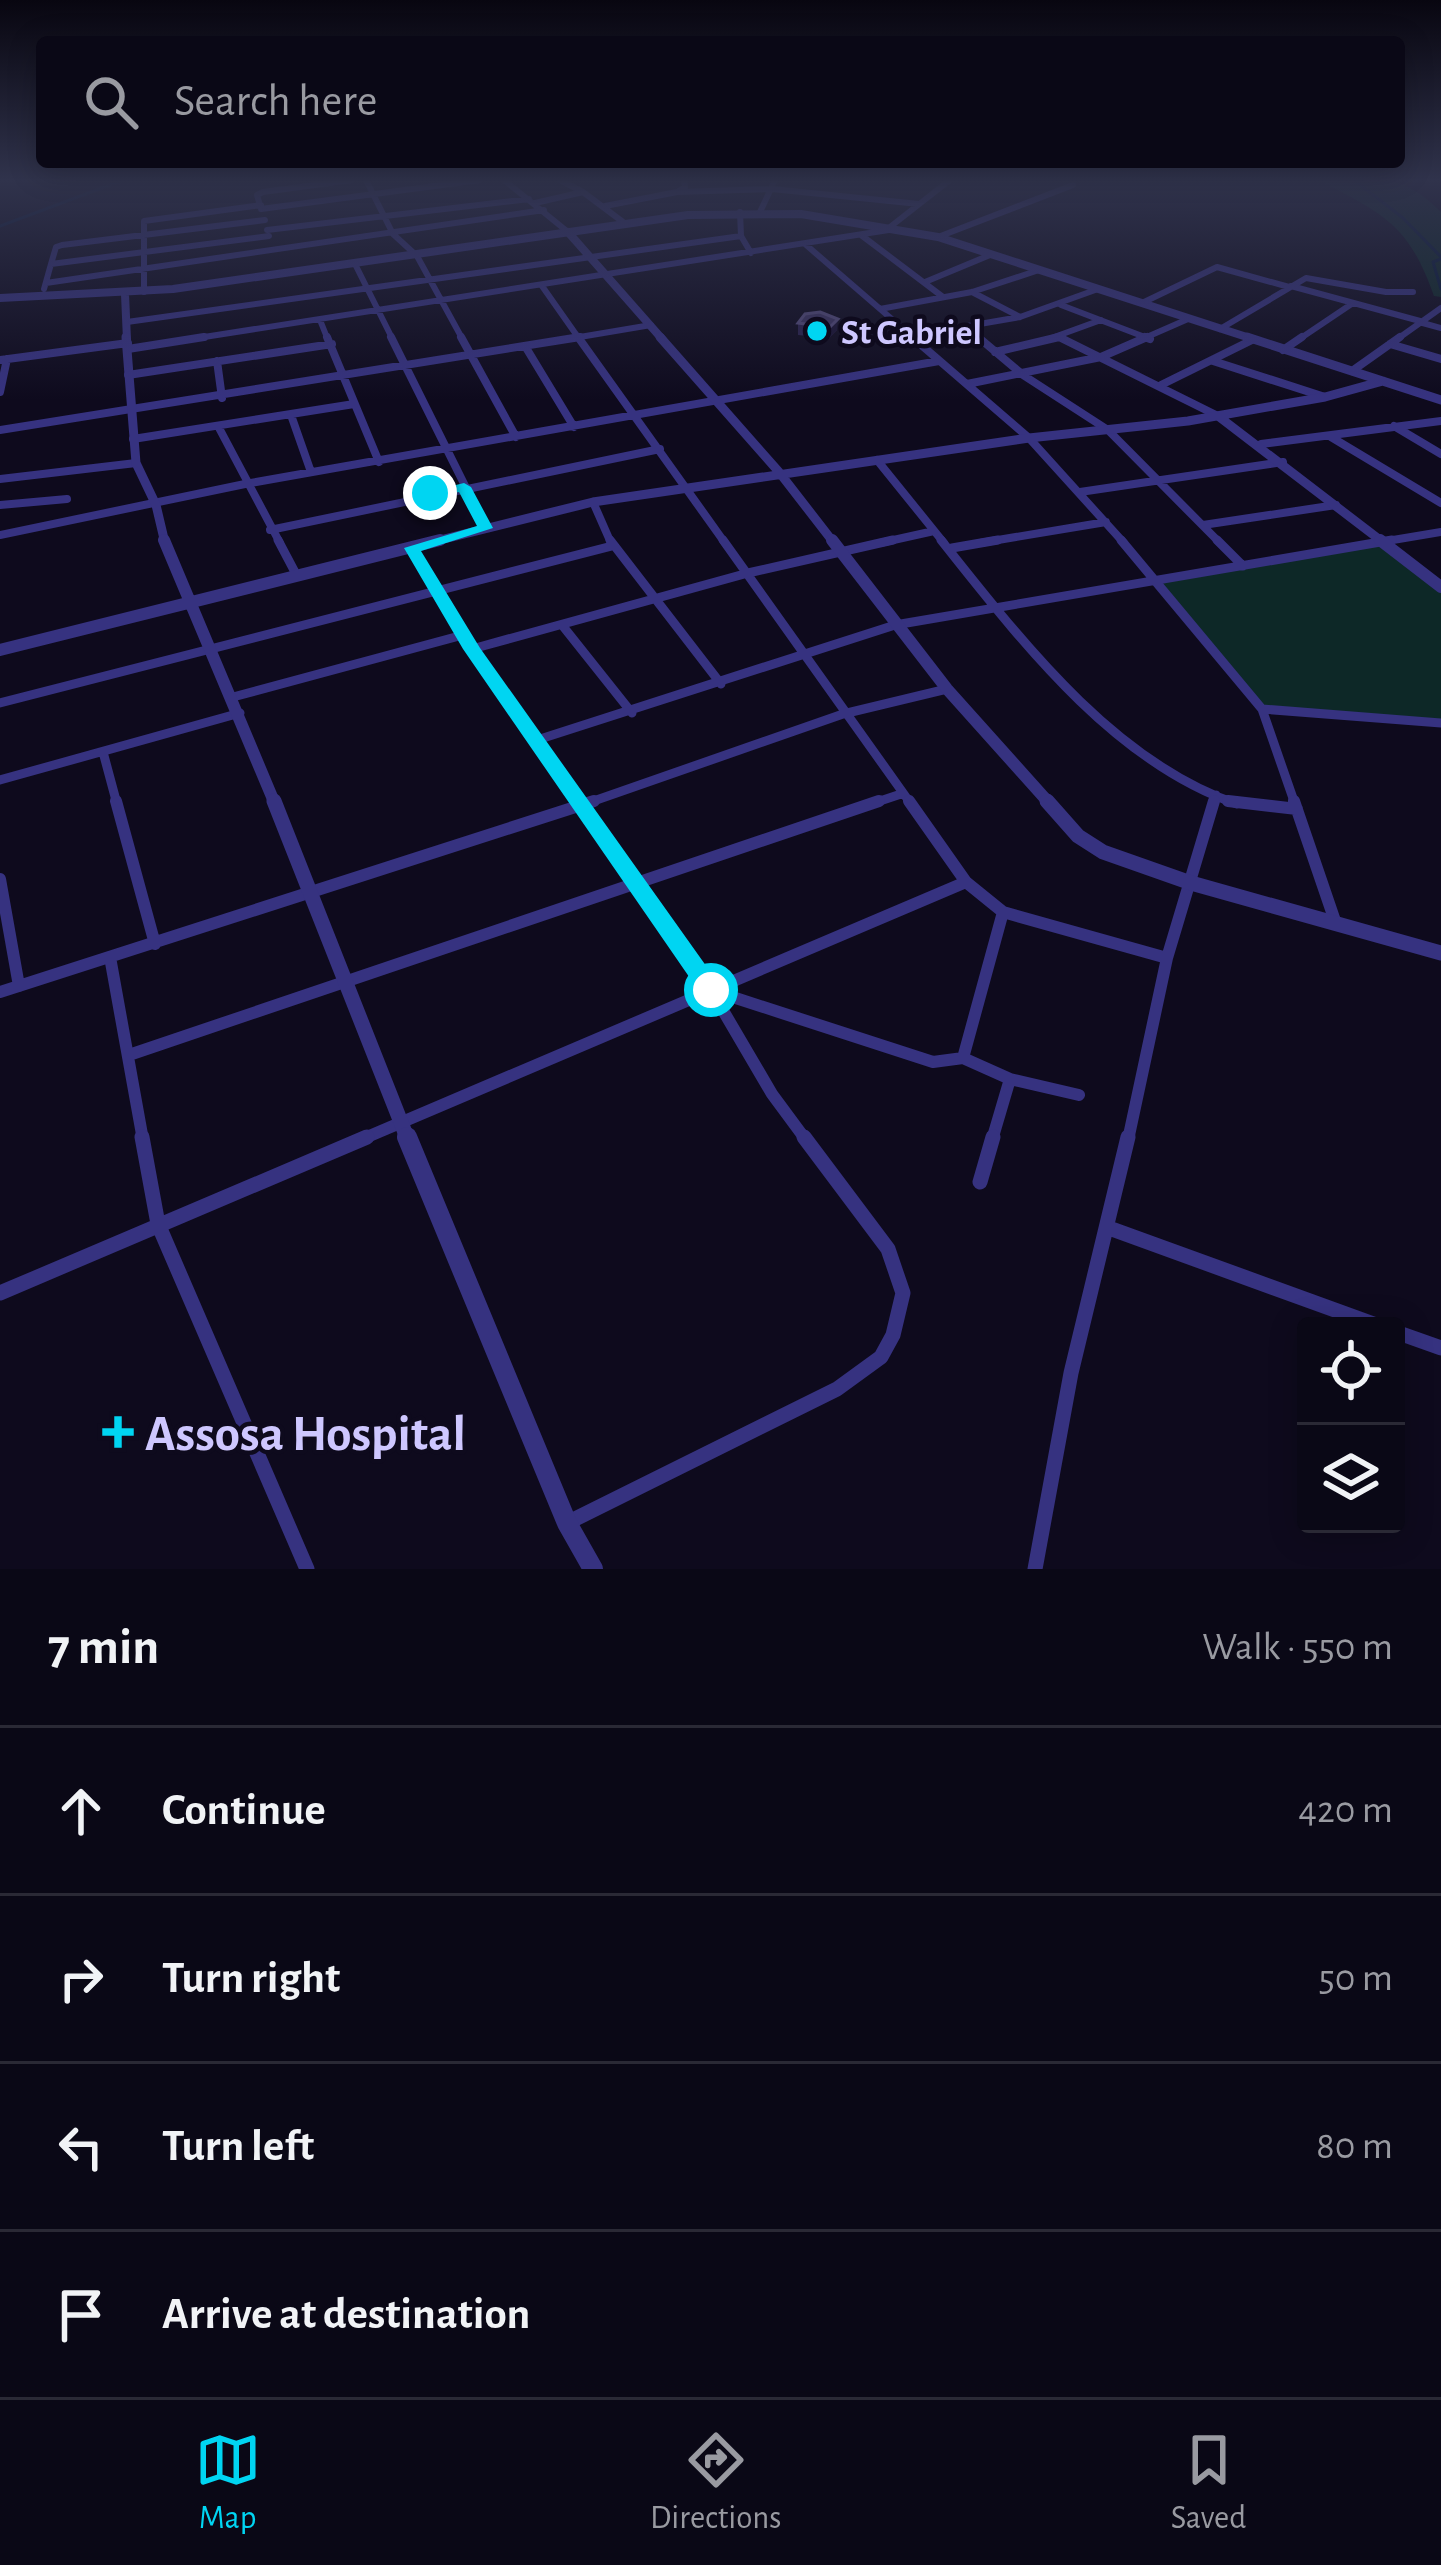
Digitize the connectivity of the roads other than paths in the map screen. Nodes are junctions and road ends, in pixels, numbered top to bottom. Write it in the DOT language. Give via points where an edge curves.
graph roads {
  1 [pos="54,253"];
  2 [pos="135,253"];
  3 [pos="145,253"];
  4 [pos="276,253"];
  5 [pos="414,253"];
  6 [pos="434,253"];
  7 [pos="598,253"];
  8 [pos="750,253"];
  9 [pos="815,253"];
  10 [pos="886,253"];
  11 [pos="985,253"];
  12 [pos="271,254"];
  13 [pos="592,254"];
  14 [pos="990,255"];
  15 [pos="417,256"];
  16 [pos="51,264"];
  17 [pos="355,264"];
  18 [pos="1040,270"];
  19 [pos="145,272"];
  20 [pos="279,275"];
  21 [pos="606,276"];
  22 [pos="430,279"];
  23 [pos="925,282"];
  24 [pos="46,283"];
  25 [pos="542,286"];
  26 [pos="1290,286"];
  27 [pos="366,289"];
  28 [pos="1098,289"];
  29 [pos="144,292"];
  30 [pos="973,292"];
  31 [pos="1413,292"];
  32 [pos="125,294"];
  33 [pos="943,297"];
  34 [pos="0,298"];
  35 [pos="42,298"];
  36 [pos="442,300"];
  37 [pos="1142,303"];
  38 [pos="1353,303"];
  39 [pos="1061,305"];
  40 [pos="1441,308"];
  41 [pos="880,310"];
  42 [pos="376,311"];
  43 [pos="1020,316"];
  44 [pos="1188,319"];
  45 [pos="320,320"];
  46 [pos="1101,320"];
  47 [pos="1419,321"];
  48 [pos="128,322"];
  49 [pos="651,326"];
  50 [pos="966,327"];
  51 [pos="1441,328"];
  52 [pos="1220,329"];
  53 [pos="910,336"];
  54 [pos="1059,337"];
  55 [pos="578,338"];
  56 [pos="1150,338"];
  57 [pos="1252,340"];
  58 [pos="332,344"];
  59 [pos="1390,344"];
  60 [pos="128,346"];
  61 [pos="524,346"];
  62 [pos="1283,350"];
  63 [pos="995,352"];
  64 [pos="474,354"];
  65 [pos="1101,357"];
  66 [pos="1441,359"];
  67 [pos="4,360"];
  68 [pos="217,361"];
  69 [pos="939,361"];
  70 [pos="1213,361"];
  71 [pos="402,367"];
  72 [pos="1352,371"];
  73 [pos="128,374"];
  74 [pos="1023,375"];
  75 [pos="346,377"];
  76 [pos="1383,382"];
  77 [pos="967,384"];
  78 [pos="1161,385"];
  79 [pos="0,392"];
  80 [pos="1325,397"];
  81 [pos="222,398"];
  82 [pos="1441,400"];
  83 [pos="716,401"];
  84 [pos="354,404"];
  85 [pos="129,411"];
  86 [pos="291,415"];
  87 [pos="636,416"];
  88 [pos="1218,416"];
  89 [pos="1441,421"];
  90 [pos="218,426"];
  91 [pos="1394,426"];
  92 [pos="574,427"];
  93 [pos="0,430"];
  94 [pos="1108,430"];
  95 [pos="516,437"];
  96 [pos="1331,437"];
  97 [pos="1029,438"];
  98 [pos="133,439"];
  99 [pos="1261,444"];
  100 [pos="660,449"];
  101 [pos="446,450"];
  102 [pos="1441,454"];
  103 [pos="39,456"];
  104 [pos="877,460"];
  105 [pos="380,462"];
  106 [pos="1282,462"];
  107 [pos="136,463"];
  108 [pos="311,472"];
  109 [pos="779,472"];
  110 [pos="34,473"];
  111 [pos="0,479"];
  112 [pos="1161,482"];
  113 [pos="245,484"];
  114 [pos="686,486"];
  115 [pos="464,487"];
  116 [pos="1080,492"];
  117 [pos="68,500"];
  118 [pos="593,502"];
  119 [pos="1441,503"];
  120 [pos="0,505"];
  121 [pos="156,506"];
  122 [pos="1336,506"];
  123 [pos="1106,522"];
  124 [pos="1203,525"];
  125 [pos="485,528"];
  126 [pos="270,530"];
  127 [pos="934,530"];
  128 [pos="1441,532"];
  129 [pos="0,536"];
  130 [pos="1384,544"];
  131 [pos="612,546"];
  132 [pos="412,548"];
  133 [pos="952,548"];
  134 [pos="840,550"];
  135 [pos="1243,566"];
  136 [pos="748,573"];
  137 [pos="297,575"];
  138 [pos="1159,581"];
  139 [pos="1441,587"];
  140 [pos="436,591"];
  141 [pos="652,602"];
  142 [pos="194,603"];
  143 [pos="998,606"];
  144 [pos="562,625"];
  145 [pos="895,625"];
  146 [pos="463,634"];
  147 [pos="212,649"];
  148 [pos="472,649"];
  149 [pos="0,650"];
  150 [pos="806,657"];
  151 [pos="722,684"];
  152 [pos="947,689"];
  153 [pos="0,703"];
  154 [pos="237,705"];
  155 [pos="1262,709"];
  156 [pos="632,713"];
  157 [pos="843,714"];
  158 [pos="1441,722"];
  159 [pos="537,740"];
  160 [pos="103,752"];
  161 [pos="0,780"];
  162 [pos="902,794"];
  163 [pos="1216,795"];
  164 [pos="580,802"];
  165 [pos="1297,809"];
  166 [pos="0,879"];
  167 [pos="637,882"];
  168 [pos="966,882"];
  169 [pos="1191,884"];
  170 [pos="313,894"];
  171 [pos="1003,912"];
  172 [pos="3,913"];
  173 [pos="1335,921"];
  174 [pos="155,944"];
  175 [pos="1441,953"];
  176 [pos="110,957"];
  177 [pos="1167,958"];
  178 [pos="343,982"];
  179 [pos="19,986"];
  180 [pos="711,990"];
  181 [pos="0,992"];
  182 [pos="129,1055"];
  183 [pos="963,1058"];
  184 [pos="1010,1078"];
  185 [pos="1079,1095"];
  186 [pos="402,1124"];
  187 [pos="980,1182"];
  188 [pos="158,1224"];
  189 [pos="1109,1228"];
  190 [pos="0,1293"];
  191 [pos="1354,1317"];
  192 [pos="1405,1335"];
  193 [pos="1441,1348"];
  194 [pos="568,1523"];
  195 [pos="307,1569"];
  196 [pos="593,1569"];
  197 [pos="1035,1569"];
  1 -- 16 [label="street"];
  2 -- 16 [label="street"];
  3 -- 19 [label="street"];
  4 -- 12 [label="street"];
  5 -- 15 [label="street"];
  6 -- 15 [label="street"];
  7 -- 13 [label="street"];
  8 -- 21 [label="street"];
  9 -- 41 [label="street"];
  10 -- 23 [label="street"];
  11 -- 14 [label="street"];
  12 -- 19 [label="street"];
  12 -- 20 [label="street"];
  13 -- 21 [label="street"];
  13 -- 22 [label="street"];
  14 -- 18 [label="street"];
  14 -- 23 [label="street"];
  15 -- 17 [label="street"];
  15 -- 22 [label="street"];
  16 -- 24 [label="street"];
  17 -- 20 [label="street"];
  17 -- 27 [label="street"];
  18 -- 28 [label="street"];
  18 -- 30 [label="street"];
  19 -- 24 [label="street"];
  19 -- 29 [label="street"];
  20 -- 29 [label="street"];
  21 -- 25 [label="street"];
  21 -- 49 [label="street"];
  22 -- 27 [label="street"];
  22 -- 36 [label="street"];
  23 -- 33 [label="street"];
  24 -- 35 [label="street"];
  25 -- 36 [label="street"];
  25 -- 55 [label="street"];
  26 -- 31 [label="street" via="1322,277 1367,291"];
  26 -- 37 [label="street" via="1216,267"];
  26 -- 38 [label="street"];
  26 -- 52 [label="street"];
  27 -- 42 [label="street"];
  27 -- 48 [label="street"];
  28 -- 37 [label="street"];
  28 -- 39 [label="street"];
  29 -- 32 [label="street"];
  30 -- 33 [label="street"];
  30 -- 43 [label="street"];
  32 -- 35 [label="street"];
  32 -- 48 [label="street"];
  33 -- 41 [label="street"];
  34 -- 35 [label="street"];
  36 -- 42 [label="street"];
  36 -- 64 [label="street"];
  37 -- 44 [label="street"];
  38 -- 47 [label="street"];
  38 -- 62 [label="street"];
  39 -- 43 [label="street"];
  39 -- 46 [label="street"];
  40 -- 47 [label="street"];
  41 -- 53 [label="street"];
  42 -- 45 [label="street"];
  42 -- 71 [label="street"];
  43 -- 50 [label="street"];
  44 -- 52 [label="street"];
  44 -- 56 [label="street"];
  45 -- 58 [label="street"];
  45 -- 60 [label="street"];
  46 -- 54 [label="street"];
  46 -- 56 [label="street"];
  47 -- 51 [label="street"];
  47 -- 59 [label="street"];
  48 -- 60 [label="street"];
  49 -- 55 [label="street"];
  49 -- 83 [label="street"];
  50 -- 53 [label="street"];
  50 -- 63 [label="street"];
  52 -- 57 [label="street"];
  53 -- 69 [label="street"];
  54 -- 63 [label="street"];
  54 -- 65 [label="street"];
  55 -- 61 [label="street"];
  55 -- 87 [label="street"];
  56 -- 65 [label="street"];
  57 -- 62 [label="street"];
  57 -- 70 [label="street"];
  58 -- 68 [label="street"];
  58 -- 75 [label="street"];
  59 -- 66 [label="street"];
  59 -- 72 [label="street"];
  60 -- 67 [label="street"];
  60 -- 73 [label="street"];
  61 -- 64 [label="street"];
  61 -- 92 [label="street"];
  62 -- 72 [label="street"];
  63 -- 74 [label="street"];
  64 -- 71 [label="street"];
  64 -- 95 [label="street"];
  65 -- 74 [label="street"];
  65 -- 78 [label="street"];
  67 -- 79 [label="street"];
  68 -- 73 [label="street"];
  68 -- 81 [label="street"];
  69 -- 77 [label="street"];
  69 -- 83 [label="street"];
  70 -- 78 [label="street"];
  70 -- 80 [label="street"];
  71 -- 75 [label="street"];
  71 -- 101 [label="street"];
  72 -- 76 [label="street"];
  73 -- 85 [label="street"];
  74 -- 77 [label="street"];
  74 -- 94 [label="street"];
  75 -- 81 [label="street"];
  75 -- 84 [label="street"];
  76 -- 80 [label="street"];
  76 -- 82 [label="street"];
  77 -- 97 [label="street"];
  78 -- 88 [label="street"];
  80 -- 88 [label="street"];
  81 -- 85 [label="street"];
  83 -- 87 [label="street"];
  83 -- 109 [label="street"];
  84 -- 86 [label="street"];
  84 -- 105 [label="street"];
  85 -- 93 [label="street"];
  85 -- 98 [label="street"];
  86 -- 90 [label="street"];
  86 -- 108 [label="street"];
  87 -- 92 [label="street"];
  87 -- 100 [label="street"];
  88 -- 94 [label="street"];
  88 -- 99 [label="street"];
  89 -- 91 [label="street"];
  90 -- 98 [label="street"];
  90 -- 113 [label="street"];
  91 -- 96 [label="street"];
  91 -- 102 [label="street"];
  92 -- 95 [label="street"];
  94 -- 97 [label="street"];
  94 -- 112 [label="street"];
  95 -- 101 [label="street"];
  96 -- 99 [label="street"];
  96 -- 119 [label="street"];
  97 -- 104 [label="street"];
  97 -- 116 [label="street"];
  98 -- 107 [label="street"];
  99 -- 106 [label="street"];
  100 -- 114 [label="street"];
  100 -- 115 [label="street"];
  101 -- 105 [label="street"];
  101 -- 115 [label="street"];
  103 -- 110 [label="street"];
  104 -- 109 [label="street"];
  104 -- 127 [label="street"];
  105 -- 108 [label="street"];
  106 -- 112 [label="street"];
  106 -- 122 [label="street"];
  107 -- 110 [label="street"];
  107 -- 121 [label="street"];
  108 -- 113 [label="street"];
  109 -- 114 [label="street"];
  109 -- 134 [label="street"];
  110 -- 111 [label="street"];
  112 -- 116 [label="street"];
  112 -- 124 [label="street"];
  113 -- 121 [label="street"];
  113 -- 126 [label="street"];
  114 -- 118 [label="street"];
  114 -- 136 [label="street"];
  115 -- 125 [label="street"];
  115 -- 126 [label="street"];
  116 -- 123 [label="street"];
  117 -- 120 [label="street"];
  118 -- 125 [label="street"];
  118 -- 131 [label="street"];
  121 -- 129 [label="street"];
  121 -- 142 [label="street"];
  122 -- 124 [label="street"];
  122 -- 130 [label="street"];
  123 -- 133 [label="street"];
  123 -- 138 [label="street"];
  124 -- 135 [label="street"];
  125 -- 132 [label="street"];
  126 -- 137 [label="street"];
  127 -- 133 [label="street"];
  127 -- 134 [label="street"];
  128 -- 130 [label="street"];
  130 -- 135 [label="street"];
  130 -- 139 [label="street"];
  131 -- 140 [label="street"];
  131 -- 141 [label="street"];
  132 -- 137 [label="street"];
  132 -- 140 [label="street"];
  133 -- 143 [label="street"];
  134 -- 136 [label="street"];
  134 -- 145 [label="street"];
  135 -- 138 [label="street"];
  136 -- 141 [label="street"];
  136 -- 150 [label="street"];
  137 -- 142 [label="street"];
  138 -- 143 [label="street"];
  138 -- 155 [label="street"];
  140 -- 146 [label="street"];
  140 -- 147 [label="street"];
  141 -- 144 [label="street"];
  141 -- 151 [label="street"];
  142 -- 147 [label="street"];
  142 -- 149 [label="street"];
  143 -- 145 [label="street"];
  143 -- 163 [label="street" via="1118,735"];
  144 -- 148 [label="street"];
  144 -- 156 [label="street"];
  145 -- 150 [label="street"];
  145 -- 152 [label="street"];
  146 -- 148 [label="street"];
  146 -- 154 [label="street"];
  147 -- 153 [label="street"];
  147 -- 154 [label="street"];
  148 -- 159 [label="street"];
  150 -- 151 [label="street"];
  150 -- 157 [label="street"];
  151 -- 156 [label="street"];
  152 -- 157 [label="street"];
  152 -- 169 [label="street" via="1078,836"];
  154 -- 160 [label="street"];
  154 -- 170 [label="street"];
  155 -- 158 [label="street"];
  155 -- 165 [label="street"];
  156 -- 159 [label="street"];
  157 -- 162 [label="street"];
  157 -- 164 [label="street"];
  159 -- 164 [label="street"];
  160 -- 161 [label="street"];
  160 -- 174 [label="street"];
  162 -- 167 [label="street"];
  162 -- 168 [label="street"];
  163 -- 165 [label="street"];
  163 -- 169 [label="street"];
  164 -- 167 [label="street"];
  164 -- 170 [label="street"];
  165 -- 173 [label="street"];
  166 -- 172 [label="street"];
  167 -- 178 [label="street"];
  167 -- 180 [label="street"];
  168 -- 171 [label="street"];
  168 -- 180 [label="street"];
  169 -- 173 [label="street"];
  169 -- 177 [label="street"];
  170 -- 174 [label="street"];
  170 -- 178 [label="street"];
  171 -- 177 [label="street"];
  171 -- 183 [label="street"];
  172 -- 179 [label="street"];
  173 -- 175 [label="street"];
  174 -- 176 [label="street"];
  176 -- 179 [label="street"];
  176 -- 182 [label="street"];
  177 -- 189 [label="street"];
  178 -- 182 [label="street"];
  178 -- 186 [label="street"];
  179 -- 181 [label="street"];
  180 -- 183 [label="street" via="933,1062"];
  180 -- 186 [label="street"];
  180 -- 194 [label="street" via="772,1094 888,1249 901,1311 881,1357 837,1390"];
  182 -- 188 [label="street"];
  183 -- 184 [label="street"];
  184 -- 185 [label="street"];
  184 -- 187 [label="street"];
  186 -- 188 [label="street"];
  186 -- 194 [label="street"];
  188 -- 190 [label="street"];
  188 -- 195 [label="street"];
  189 -- 191 [label="street"];
  189 -- 197 [label="street" via="1071,1373"];
  192 -- 193 [label="street"];
  194 -- 196 [label="street"];
}
